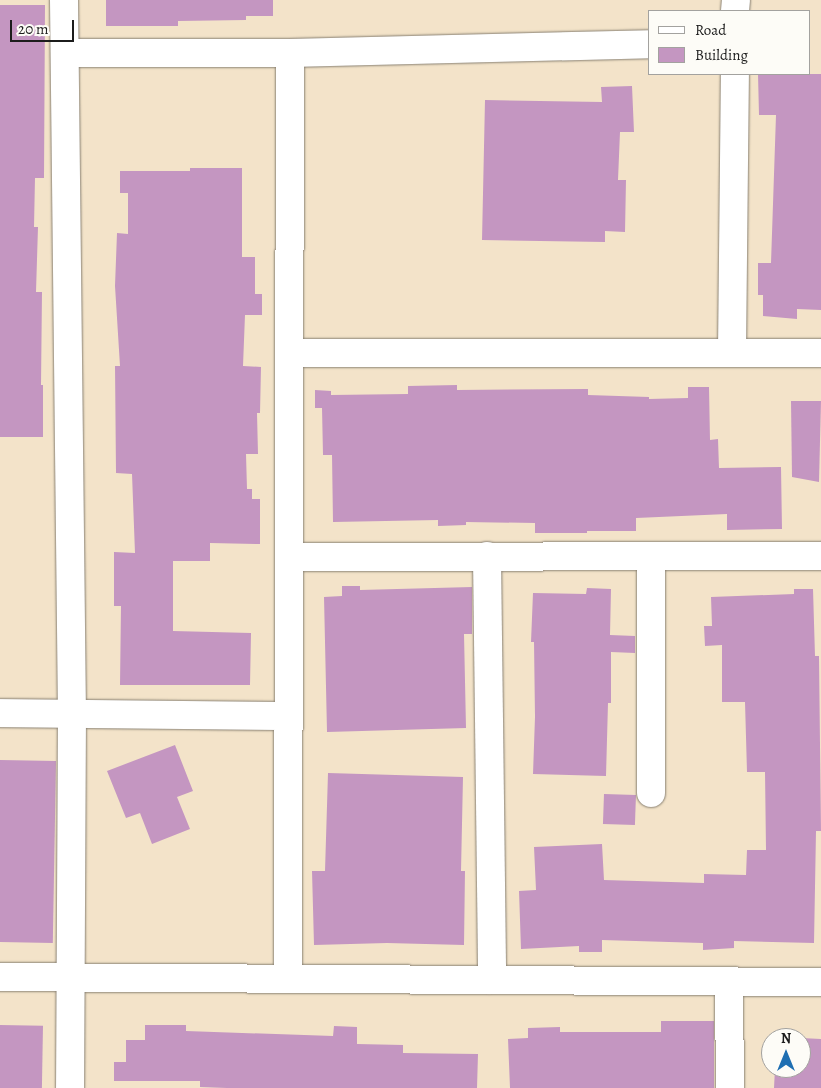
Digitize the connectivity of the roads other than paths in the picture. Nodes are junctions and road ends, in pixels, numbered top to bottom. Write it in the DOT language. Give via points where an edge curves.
graph roads {
  1 [pos="64,0"];
  2 [pos="648,44"];
  3 [pos="290,52"];
  4 [pos="65,53"];
  5 [pos="735,75"];
  6 [pos="732,352"];
  7 [pos="821,353"];
  8 [pos="289,354"];
  9 [pos="486,556"];
  10 [pos="651,556"];
  11 [pos="821,556"];
  12 [pos="289,557"];
  13 [pos="0,713"];
  14 [pos="72,714"];
  15 [pos="288,716"];
  16 [pos="651,793"];
  17 [pos="0,977"];
  18 [pos="70,978"];
  19 [pos="288,978"];
  20 [pos="492,980"];
  21 [pos="729,982"];
  22 [pos="821,982"];
  23 [pos="70,1088"];
  24 [pos="730,1088"];
  1 -- 4 [label="street"];
  2 -- 3 [label="street"];
  3 -- 4 [label="street"];
  3 -- 8 [label="street"];
  4 -- 14 [label="street"];
  5 -- 6 [label="street"];
  6 -- 7 [label="street"];
  6 -- 8 [label="street"];
  8 -- 12 [label="street"];
  9 -- 10 [label="street"];
  9 -- 12 [label="street"];
  9 -- 20 [label="street"];
  10 -- 11 [label="street"];
  10 -- 16 [label="street"];
  12 -- 15 [label="street"];
  13 -- 14 [label="street"];
  14 -- 15 [label="street"];
  14 -- 18 [label="street"];
  15 -- 19 [label="street"];
  17 -- 18 [label="street"];
  18 -- 19 [label="street"];
  18 -- 23 [label="street"];
  19 -- 20 [label="street"];
  20 -- 21 [label="street"];
  21 -- 22 [label="street"];
  21 -- 24 [label="street"];
}
